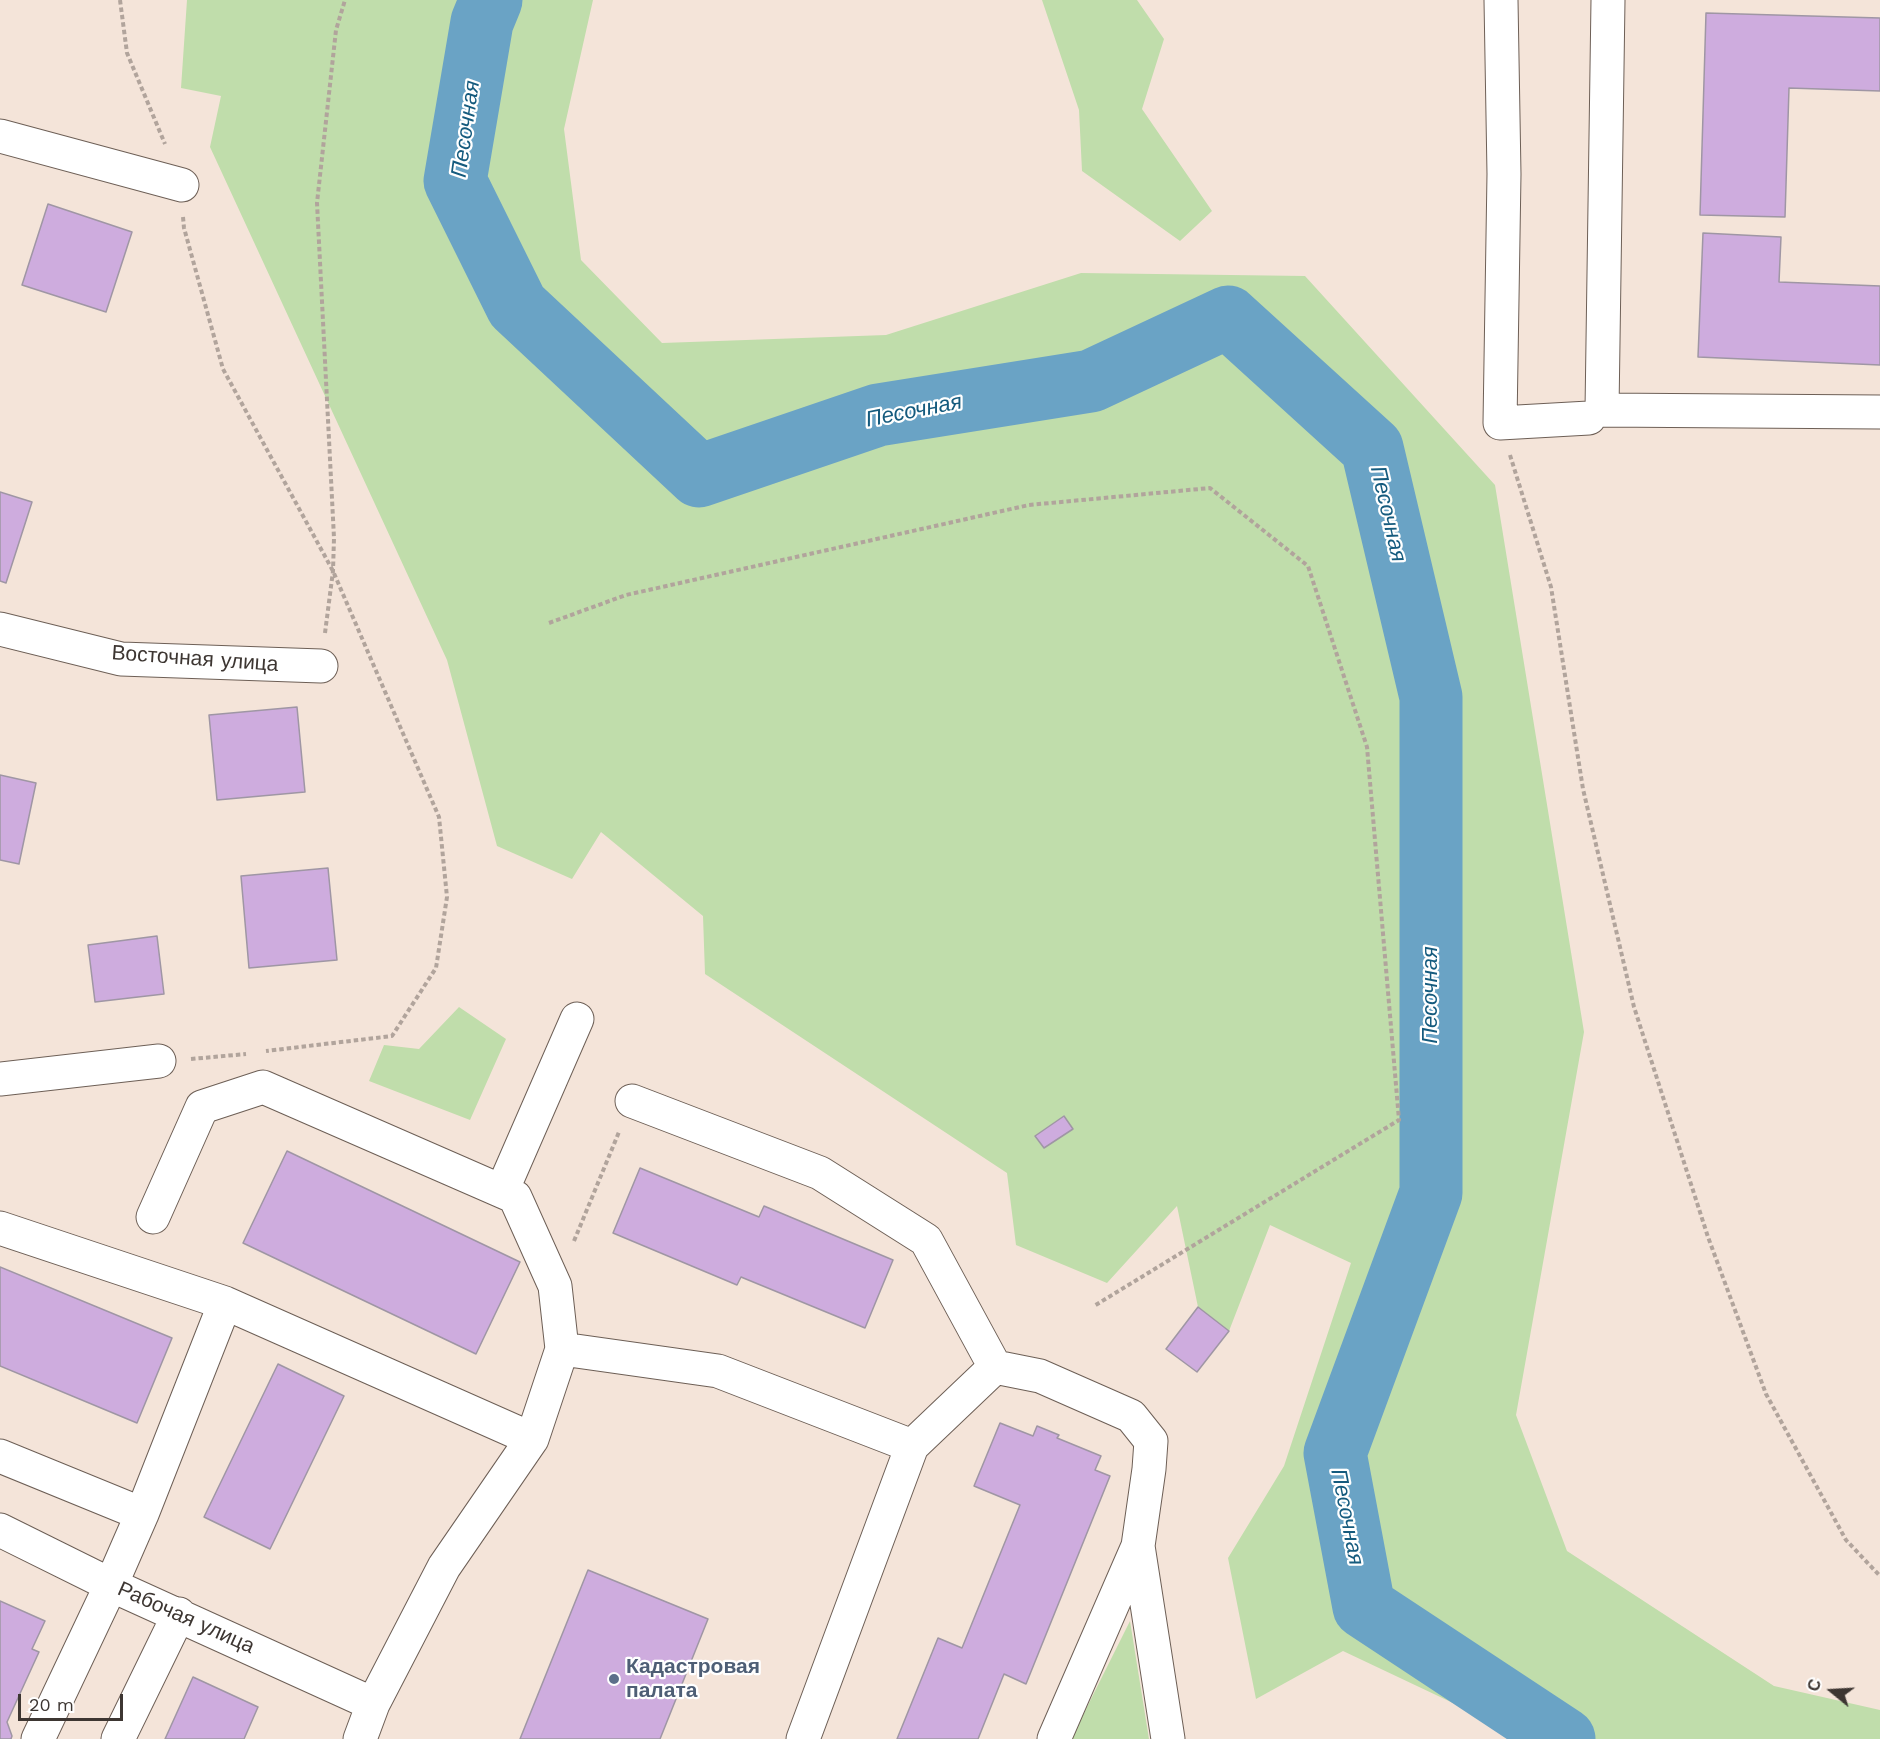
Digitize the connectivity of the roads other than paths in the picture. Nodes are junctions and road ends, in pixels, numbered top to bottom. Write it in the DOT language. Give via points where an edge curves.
graph roads {
  1 [pos="1501,0"];
  2 [pos="1608,0"];
  3 [pos="0,136"];
  4 [pos="182,185"];
  5 [pos="1880,412"];
  6 [pos="1589,418"];
  7 [pos="0,628"];
  8 [pos="321,666"];
  9 [pos="577,1019"];
  10 [pos="159,1061"];
  11 [pos="0,1078"];
  12 [pos="632,1101"];
  13 [pos="502,1191"];
  14 [pos="153,1218"];
  15 [pos="0,1228"];
  16 [pos="225,1303"];
  17 [pos="562,1349"];
  18 [pos="995,1367"];
  19 [pos="532,1439"];
  20 [pos="912,1446"];
  21 [pos="0,1456"];
  22 [pos="142,1514"];
  23 [pos="0,1530"];
  24 [pos="1138,1546"];
  25 [pos="111,1585"];
  26 [pos="179,1614"];
  27 [pos="373,1704"];
  28 [pos="38,1739"];
  29 [pos="118,1739"];
  30 [pos="360,1739"];
  31 [pos="803,1739"];
  32 [pos="1054,1739"];
  33 [pos="1168,1739"];
  1 -- 6 [label="street" via="1504,174 1500,423"];
  2 -- 5 [label="street" via="1602,410"];
  3 -- 4 [label="street"];
  7 -- 8 [label="street, Восточная улица" via="122,659"];
  9 -- 13 [label="street"];
  10 -- 11 [label="street"];
  12 -- 18 [label="street" via="819,1173 926,1240"];
  13 -- 14 [label="street" via="263,1088 202,1107"];
  13 -- 17 [label="street" via="515,1197 555,1286"];
  15 -- 16 [label="street"];
  16 -- 19 [label="street"];
  16 -- 22 [label="street"];
  17 -- 19 [label="street"];
  17 -- 20 [label="street" via="718,1371"];
  18 -- 20 [label="street"];
  18 -- 24 [label="street" via="1040,1376 1131,1416 1151,1441"];
  19 -- 27 [label="street" via="444,1567"];
  20 -- 31 [label="street"];
  21 -- 22 [label="street"];
  22 -- 25 [label="street"];
  23 -- 25 [label="street, Рабочая улица"];
  24 -- 32 [label="street"];
  24 -- 33 [label="street"];
  25 -- 26 [label="street, Рабочая улица"];
  25 -- 28 [label="street"];
  26 -- 27 [label="street, Рабочая улица"];
  26 -- 29 [label="street"];
  27 -- 30 [label="street"];
}
